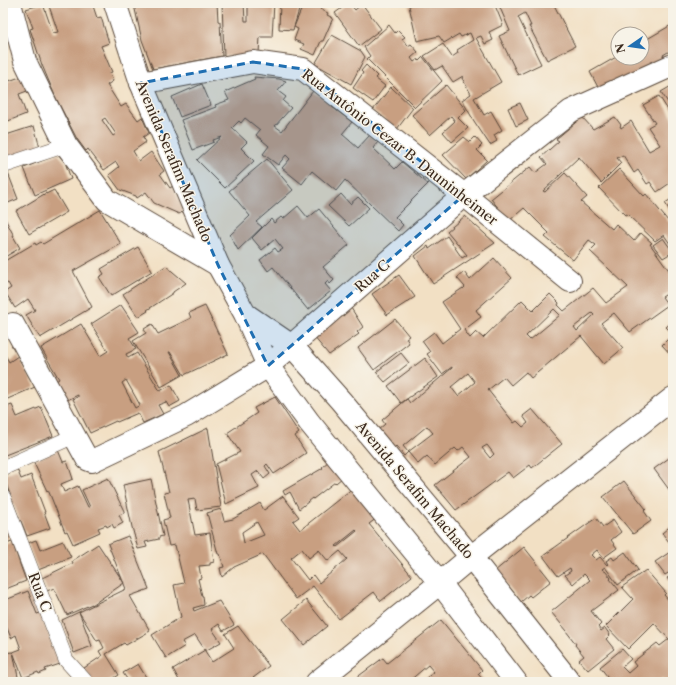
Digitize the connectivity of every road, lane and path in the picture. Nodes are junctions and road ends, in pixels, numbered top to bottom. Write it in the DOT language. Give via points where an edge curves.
graph roads {
  1 [pos="10,3"];
  2 [pos="115,3"];
  3 [pos="673,65"];
  4 [pos="141,83"];
  5 [pos="66,145"];
  6 [pos="3,166"];
  7 [pos="464,195"];
  8 [pos="218,265"];
  9 [pos="570,281"];
  10 [pos="245,314"];
  11 [pos="13,324"];
  12 [pos="292,346"];
  13 [pos="268,366"];
  14 [pos="673,398"];
  15 [pos="74,436"];
  16 [pos="3,468"];
  17 [pos="3,497"];
  18 [pos="471,557"];
  19 [pos="440,583"];
  20 [pos="86,682"];
  21 [pos="317,682"];
  22 [pos="516,682"];
  23 [pos="570,682"];
  1 -- 5 [label="street" via="25,61"];
  2 -- 4 [label="street, Avenida Serafim Machado"];
  3 -- 7 [label="street, Rua C" via="571,111"];
  4 -- 7 [label="street, Rua Antônio Cezar B. Dauninheimer" via="253,62 303,68"];
  4 -- 8 [label="street, Avenida Serafim Machado"];
  5 -- 6 [label="lane"];
  5 -- 8 [label="street" via="107,200"];
  7 -- 9 [label="street, Rua Antônio Cezar B. Dauninheimer"];
  7 -- 12 [label="street, Rua C"];
  8 -- 10 [label="street, Avenida Serafim Machado"];
  10 -- 12 [label="street, Avenida Serafim Machado"];
  10 -- 13 [label="street, Avenida Serafim Machado"];
  11 -- 15 [label="street, Rua C"];
  12 -- 13 [label="street, Rua C"];
  12 -- 18 [label="street, Avenida Serafim Machado"];
  13 -- 15 [label="street, Rua C" via="186,416 92,461 87,459"];
  13 -- 19 [label="street, Avenida Serafim Machado" via="309,422"];
  14 -- 18 [label="street"];
  15 -- 16 [label="lane"];
  17 -- 20 [label="lane, Rua C" via="66,660"];
  18 -- 19 [label="street"];
  18 -- 23 [label="street, Avenida Serafim Machado"];
  19 -- 21 [label="street"];
  19 -- 22 [label="street, Avenida Serafim Machado"];
}
